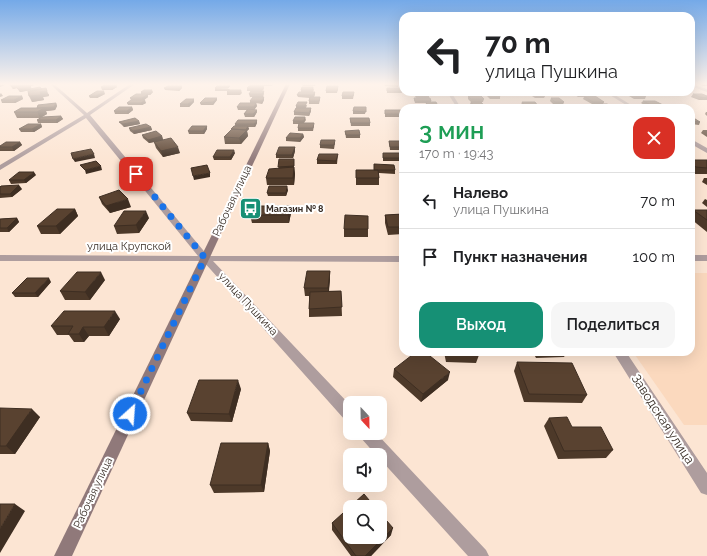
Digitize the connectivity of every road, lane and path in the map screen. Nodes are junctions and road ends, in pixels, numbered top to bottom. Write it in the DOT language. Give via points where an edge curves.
graph roads {
  1 [pos="81,110"];
  2 [pos="94,110"];
  3 [pos="276,110"];
  4 [pos="87,115"];
  5 [pos="695,144"];
  6 [pos="707,151"];
  7 [pos="0,168"];
  8 [pos="0,258"];
  9 [pos="205,258"];
  10 [pos="695,258"];
  11 [pos="707,258"];
  12 [pos="399,259"];
  13 [pos="622,356"];
  14 [pos="343,407"];
  15 [pos="372,440"];
  16 [pos="707,486"];
  17 [pos="63,556"];
  18 [pos="480,556"];
  1 -- 4 [label="street, улица Пушкина"];
  2 -- 4 [label="street"];
  3 -- 9 [label="main road, Рабочая улица"];
  4 -- 7 [label="street"];
  4 -- 9 [label="street, улица Пушкина"];
  5 -- 6 [label="street"];
  8 -- 9 [label="street, улица Крупской"];
  9 -- 12 [label="street, улица Крупской"];
  9 -- 14 [label="street, улица Пушкина"];
  9 -- 17 [label="main road, Рабочая улица"];
  10 -- 11 [label="street"];
  13 -- 16 [label="street, Заводская улица"];
  15 -- 18 [label="street"];
}
